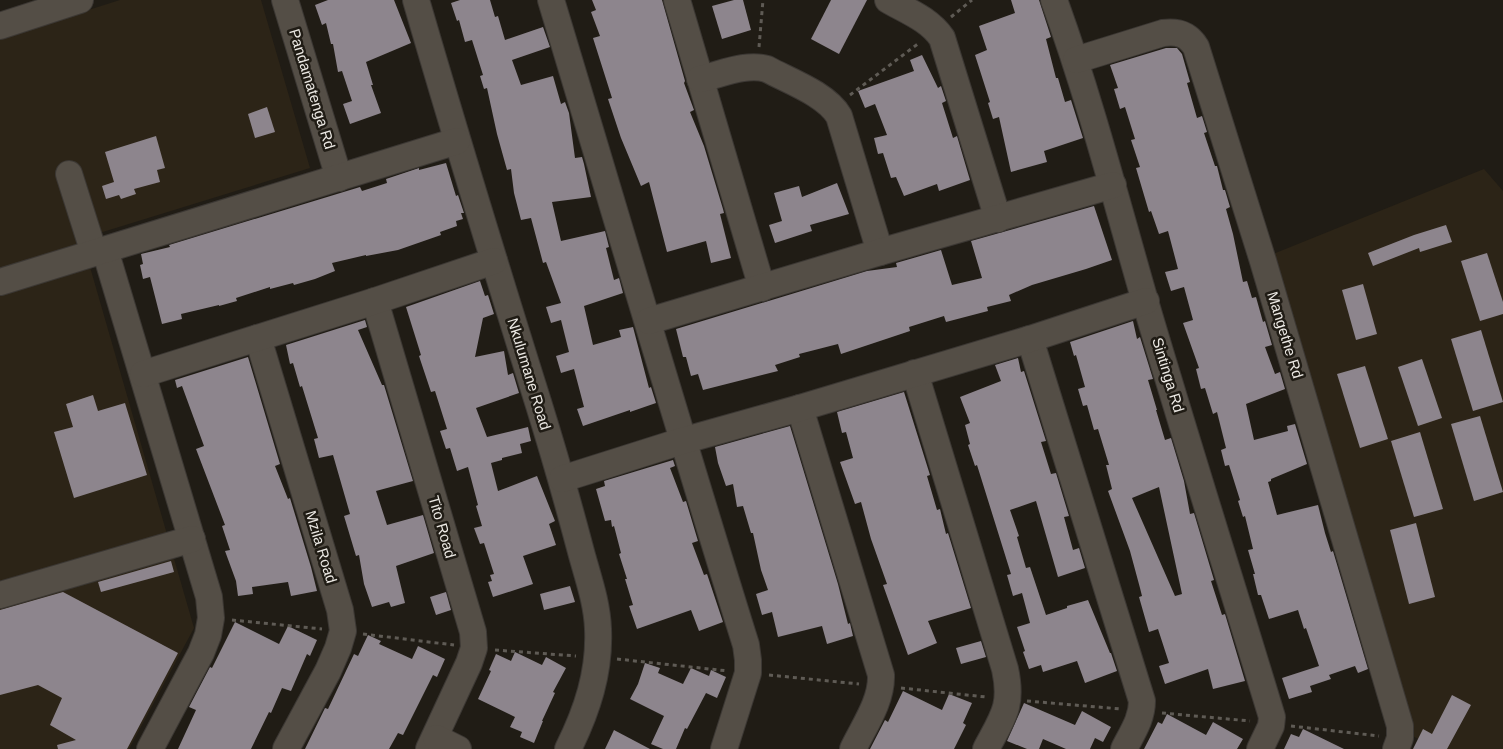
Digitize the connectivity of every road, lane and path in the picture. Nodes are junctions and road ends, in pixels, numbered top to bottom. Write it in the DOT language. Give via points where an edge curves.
graph roads {
  1 [pos="80,0"];
  2 [pos="284,0"];
  3 [pos="416,0"];
  4 [pos="551,0"];
  5 [pos="678,0"];
  6 [pos="763,0"];
  7 [pos="888,0"];
  8 [pos="972,0"];
  9 [pos="1054,0"];
  10 [pos="34,7"];
  11 [pos="0,26"];
  12 [pos="936,30"];
  13 [pos="1076,60"];
  14 [pos="758,66"];
  15 [pos="700,79"];
  16 [pos="834,108"];
  17 [pos="457,140"];
  18 [pos="69,174"];
  19 [pos="339,178"];
  20 [pos="1114,185"];
  21 [pos="998,219"];
  22 [pos="100,252"];
  23 [pos="880,252"];
  24 [pos="494,261"];
  25 [pos="0,282"];
  26 [pos="762,288"];
  27 [pos="375,301"];
  28 [pos="1146,301"];
  29 [pos="649,321"];
  30 [pos="258,338"];
  31 [pos="1030,339"];
  32 [pos="143,374"];
  33 [pos="915,374"];
  34 [pos="800,408"];
  35 [pos="682,441"];
  36 [pos="562,479"];
  37 [pos="192,539"];
  38 [pos="0,595"];
  39 [pos="211,618"];
  40 [pos="343,631"];
  41 [pos="474,648"];
  42 [pos="597,657"];
  43 [pos="748,673"];
  44 [pos="882,687"];
  45 [pos="1009,699"];
  46 [pos="1142,711"];
  47 [pos="1272,724"];
  48 [pos="1398,744"];
  49 [pos="441,745"];
  50 [pos="150,749"];
  51 [pos="286,749"];
  52 [pos="568,749"];
  53 [pos="724,749"];
  54 [pos="853,749"];
  55 [pos="986,749"];
  56 [pos="1124,749"];
  57 [pos="1260,749"];
  1 -- 10 [label="street"];
  2 -- 19 [label="street, Pandamatenga Rd"];
  3 -- 17 [label="street, Nkulumane Road"];
  4 -- 29 [label="street"];
  5 -- 15 [label="street"];
  6 -- 14 [label="path"];
  7 -- 12 [label="street"];
  8 -- 12 [label="path"];
  9 -- 13 [label="street, Sintinga Rd"];
  10 -- 11 [label="street"];
  12 -- 16 [label="path"];
  12 -- 21 [label="street" via="942,38"];
  13 -- 20 [label="street, Sintinga Rd"];
  13 -- 48 [label="street, Mangethe Rd" via="1163,33 1184,34 1196,47 1400,726"];
  14 -- 15 [label="street"];
  14 -- 16 [label="street"];
  15 -- 26 [label="street"];
  16 -- 23 [label="street"];
  17 -- 19 [label="street"];
  17 -- 24 [label="street, Nkulumane Road"];
  18 -- 22 [label="street"];
  19 -- 22 [label="street"];
  20 -- 21 [label="street"];
  20 -- 28 [label="street, Sintinga Rd"];
  21 -- 23 [label="street"];
  22 -- 25 [label="street"];
  22 -- 32 [label="street"];
  23 -- 26 [label="street"];
  24 -- 27 [label="street"];
  24 -- 36 [label="street, Nkulumane Road"];
  26 -- 29 [label="street"];
  27 -- 30 [label="street"];
  27 -- 41 [label="street, Tito Road"];
  28 -- 31 [label="street"];
  28 -- 47 [label="street, Sintinga Rd"];
  29 -- 35 [label="street"];
  30 -- 32 [label="street"];
  30 -- 40 [label="street, Mzila Road" via="340,610"];
  31 -- 33 [label="street"];
  31 -- 46 [label="street" via="1142,701"];
  32 -- 37 [label="street"];
  33 -- 34 [label="street"];
  33 -- 45 [label="street" via="1006,669"];
  34 -- 35 [label="street"];
  34 -- 44 [label="street"];
  35 -- 36 [label="street"];
  35 -- 43 [label="street" via="746,646"];
  36 -- 42 [label="street, Nkulumane Road" via="595,605"];
  37 -- 38 [label="street"];
  37 -- 39 [label="street" via="209,597"];
  39 -- 40 [label="path"];
  39 -- 50 [label="street" via="201,653"];
  40 -- 41 [label="path"];
  40 -- 51 [label="street, Mzila Road" via="328,670"];
  41 -- 42 [label="path"];
  41 -- 49 [label="street"];
  42 -- 43 [label="path"];
  42 -- 52 [label="street, Nkulumane Road" via="588,704"];
  43 -- 44 [label="path"];
  43 -- 53 [label="street"];
  44 -- 45 [label="path"];
  44 -- 54 [label="street"];
  45 -- 46 [label="path"];
  45 -- 55 [label="street"];
  46 -- 47 [label="path"];
  46 -- 56 [label="street"];
  47 -- 48 [label="path"];
  47 -- 57 [label="street"];
}
